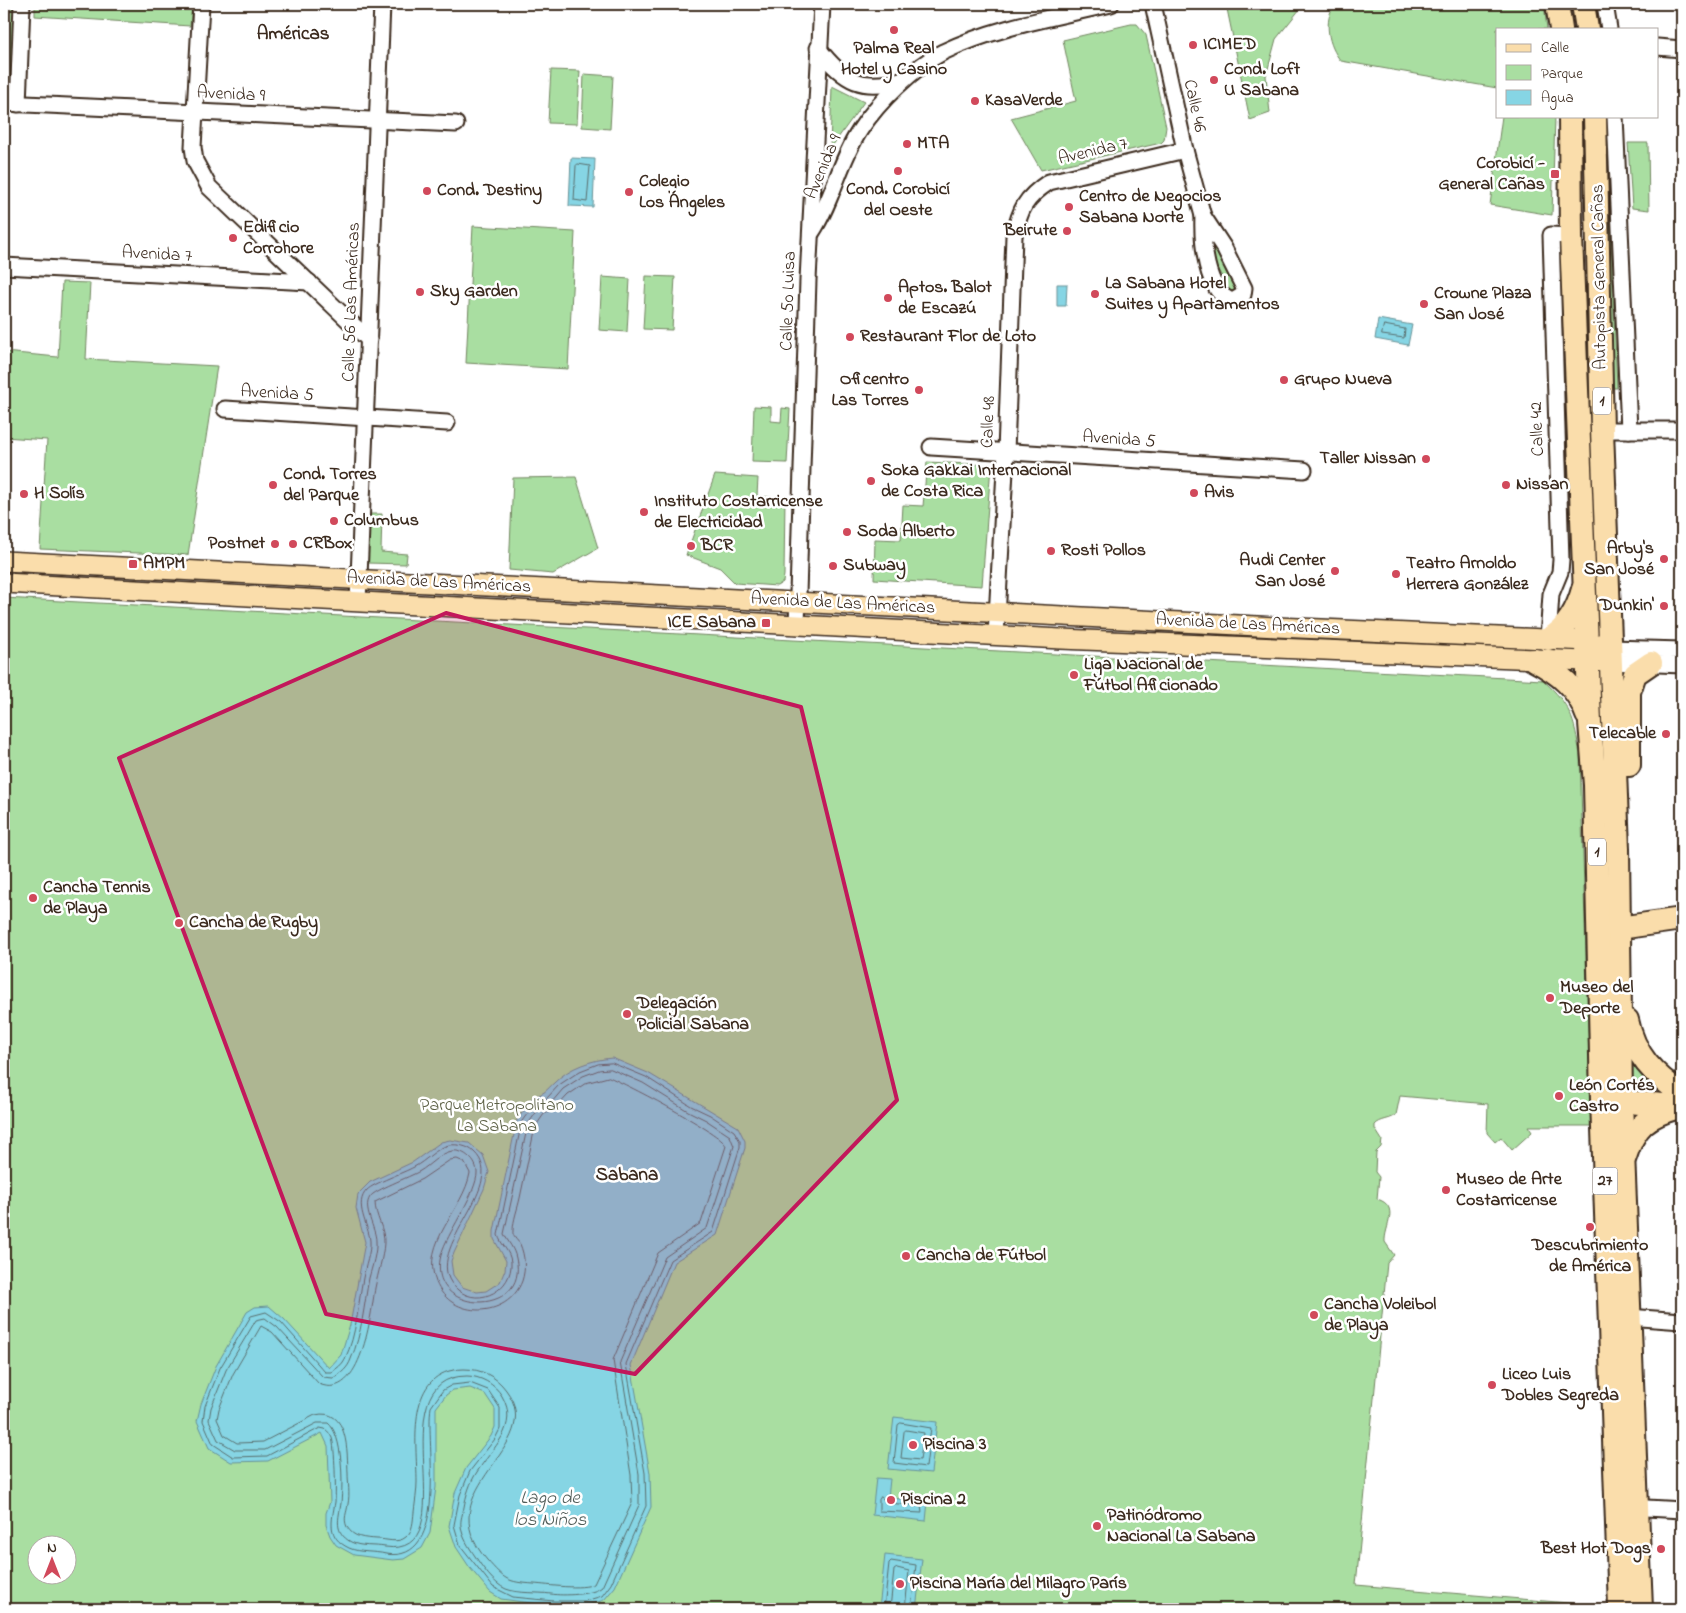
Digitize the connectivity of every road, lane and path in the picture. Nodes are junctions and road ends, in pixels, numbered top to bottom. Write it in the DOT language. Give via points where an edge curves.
graph roads {
  1 [pos="22,4"];
  2 [pos="201,4"];
  3 [pos="382,4"];
  4 [pos="822,4"];
  5 [pos="1111,4"];
  6 [pos="1153,4"];
  7 [pos="1557,4"];
  8 [pos="1583,4"];
  9 [pos="1605,4"];
  10 [pos="1561,28"];
  11 [pos="1587,28"];
  12 [pos="1609,28"];
  13 [pos="1658,47"];
  14 [pos="818,48"];
  15 [pos="1682,48"];
  16 [pos="910,77"];
  17 [pos="11,104"];
  18 [pos="195,112"];
  19 [pos="1570,118"];
  20 [pos="1595,118"];
  21 [pos="1615,118"];
  22 [pos="378,121"];
  23 [pos="456,124"];
  24 [pos="1185,150"];
  25 [pos="1020,210"];
  26 [pos="1202,216"];
  27 [pos="811,235"];
  28 [pos="1570,236"];
  29 [pos="4,266"];
  30 [pos="309,282"];
  31 [pos="369,340"];
  32 [pos="225,409"];
  33 [pos="366,418"];
  34 [pos="447,423"];
  35 [pos="1602,430"];
  36 [pos="1629,430"];
  37 [pos="1682,430"];
  38 [pos="931,447"];
  39 [pos="1006,452"];
  40 [pos="1304,470"];
  41 [pos="4,561"];
  42 [pos="360,579"];
  43 [pos="4,583"];
  44 [pos="1584,583"];
  45 [pos="797,601"];
  46 [pos="358,602"];
  47 [pos="997,612"];
  48 [pos="796,625"];
  49 [pos="996,636"];
  50 [pos="1548,639"];
  51 [pos="1682,650"];
  52 [pos="1599,653"];
  53 [pos="1534,660"];
  54 [pos="1651,663"];
  55 [pos="1682,665"];
  56 [pos="1590,723"];
  57 [pos="1618,849"];
  58 [pos="1682,919"];
  59 [pos="1619,928"];
  60 [pos="1621,989"];
  61 [pos="1611,1100"];
  62 [pos="1681,1103"];
  63 [pos="1623,1163"];
  64 [pos="1628,1317"];
  65 [pos="1682,1321"];
  66 [pos="1626,1507"];
  67 [pos="1682,1510"];
  68 [pos="1620,1609"];
  69 [pos="1641,1609"];
  1 -- 17 [label="street"];
  2 -- 18 [label="street"];
  3 -- 22 [label="street, Calle 56 Las Américas"];
  4 -- 14 [label="street, Calle 50 Luisa"];
  5 -- 16 [label="street, Avenida 9" via="983,37 942,53"];
  6 -- 24 [label="street, Calle 46"];
  7 -- 10 [label="highway"];
  8 -- 11 [label="highway"];
  9 -- 12 [label="street"];
  13 -- 15 [label="street"];
  14 -- 16 [label="street" via="834,69 862,84 878,86"];
  14 -- 27 [label="street, Calle 50 Luisa"];
  16 -- 27 [label="street, Avenida 9" via="884,99 861,129 845,158 825,213"];
  17 -- 18 [label="street, Avenida 9"];
  18 -- 22 [label="street, Avenida 9"];
  18 -- 30 [label="street" via="195,162 209,187"];
  19 -- 28 [label="highway, Autopista General Cañas / 1"];
  20 -- 35 [label="highway, Autopista General Cañas / 1"];
  21 -- 36 [label="street"];
  22 -- 23 [label="street, Avenida 9"];
  22 -- 31 [label="street, Calle 56 Las Américas"];
  24 -- 25 [label="street, Avenida 7" via="1049,182 1034,192"];
  24 -- 26 [label="street, Calle 46"];
  25 -- 39 [label="street, Calle 48" via="1014,236"];
  26 -- 26 [label="street, Calle 46" via="1224,248 1244,288 1243,295 1233,300 1226,299 1219,290 1205,262"];
  27 -- 45 [label="street, Calle 50 Luisa"];
  28 -- 44 [label="highway, Autopista General Cañas / 1"];
  28 -- 50 [label="street, Calle 42" via="1550,235 1561,560 1551,594"];
  29 -- 30 [label="street, Avenida 7"];
  30 -- 31 [label="street"];
  31 -- 33 [label="street, Calle 56 Las Américas"];
  32 -- 33 [label="street, Avenida 5"];
  33 -- 34 [label="street, Avenida 5"];
  33 -- 42 [label="street, Calle 56 Las Américas"];
  35 -- 36 [label="street"];
  35 -- 52 [label="highway, Autopista General Cañas / 1"];
  36 -- 37 [label="street"];
  38 -- 39 [label="street, Avenida 5"];
  39 -- 40 [label="street, Avenida 5"];
  39 -- 47 [label="street, Calle 48"];
  41 -- 42 [label="main road, Avenida de Las Américas"];
  42 -- 45 [label="main road, Avenida de Las Américas"];
  42 -- 46 [label="street, Calle 56 Las Américas"];
  43 -- 46 [label="main road, Avenida de Las Américas"];
  44 -- 50 [label="highway" via="1572,615 1558,634"];
  44 -- 52 [label="highway, Autopista General Cañas / 1"];
  45 -- 47 [label="main road, Avenida de Las Américas"];
  45 -- 48 [label="street, Calle 50 Luisa"];
  46 -- 48 [label="main road, Avenida de Las Américas"];
  47 -- 49 [label="street, Calle 48"];
  47 -- 50 [label="main road, Avenida de Las Américas"];
  48 -- 49 [label="main road, Avenida de Las Américas"];
  49 -- 53 [label="main road, Avenida de Las Américas"];
  50 -- 52 [label="main road, Avenida de Las Américas"];
  51 -- 52 [label="street, Avenida de Las Américas"];
  52 -- 53 [label="main road, Avenida de Las Américas"];
  52 -- 54 [label="street, Avenida de Las Américas"];
  52 -- 56 [label="highway, 1"];
  52 -- 57 [label="highway, 1"];
  53 -- 56 [label="highway" via="1562,677 1575,691"];
  54 -- 55 [label="street, Avenida de Las Américas"];
  54 -- 57 [label="highway" via="1635,674 1629,692 1628,832"];
  56 -- 61 [label="highway, 1"];
  57 -- 59 [label="highway, 1"];
  58 -- 59 [label="highway"];
  59 -- 60 [label="highway, 1"];
  60 -- 61 [label="highway, 1"];
  60 -- 62 [label="highway" via="1629,1028 1641,1057"];
  61 -- 62 [label="highway"];
  61 -- 63 [label="highway, 27"];
  61 -- 66 [label="highway, 27"];
  62 -- 63 [label="highway" via="1643,1122 1635,1132"];
  63 -- 64 [label="highway, 27"];
  64 -- 65 [label="street"];
  64 -- 66 [label="highway, 27"];
  66 -- 67 [label="street"];
  66 -- 68 [label="highway, 27"];
  66 -- 69 [label="highway, 27"];
}
